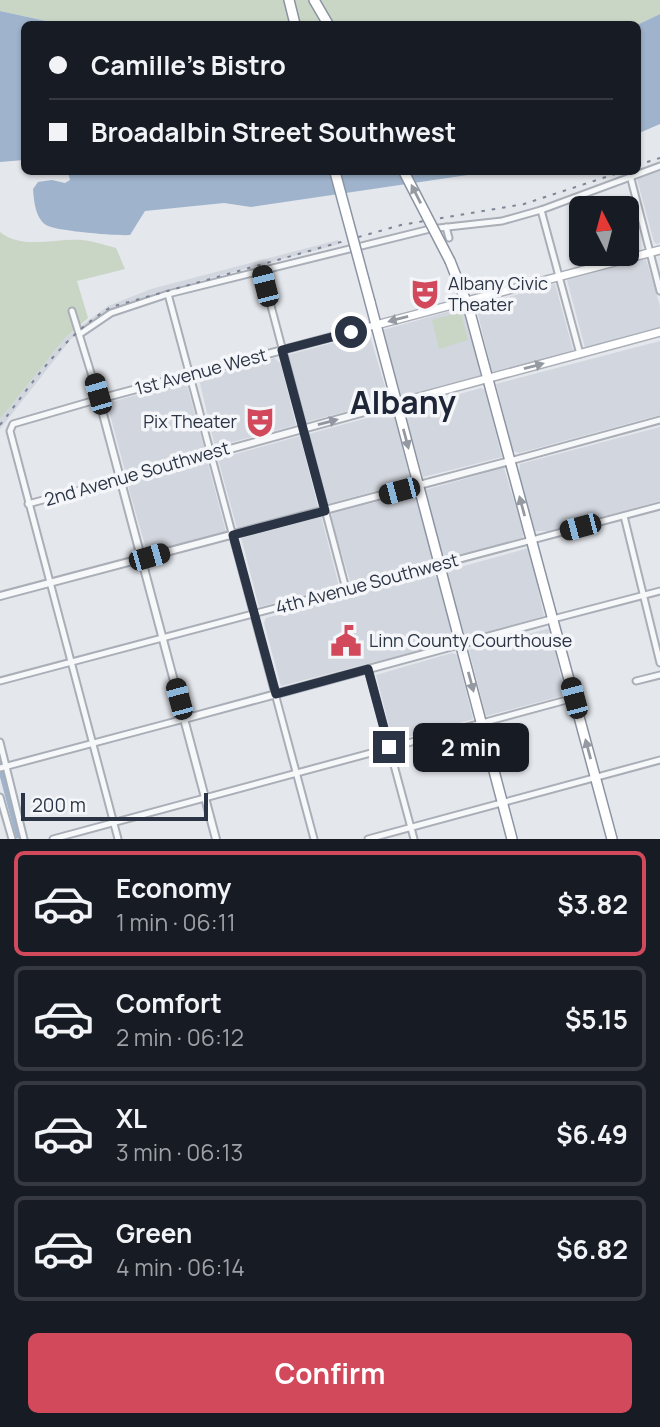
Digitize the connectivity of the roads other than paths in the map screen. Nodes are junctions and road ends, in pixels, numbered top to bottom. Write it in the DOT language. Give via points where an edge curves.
graph roads {
  1 [pos="289,0"];
  2 [pos="314,0"];
  3 [pos="294,21"];
  4 [pos="326,21"];
  5 [pos="660,166"];
  6 [pos="336,175"];
  7 [pos="406,175"];
  8 [pos="640,175"];
  9 [pos="641,175"];
  10 [pos="631,179"];
  11 [pos="541,210"];
  12 [pos="446,227"];
  13 [pos="449,238"];
  14 [pos="660,250"];
  15 [pos="650,253"];
  16 [pos="262,272"];
  17 [pos="559,277"];
  18 [pos="660,291"];
  19 [pos="168,294"];
  20 [pos="467,301"];
  21 [pos="72,311"];
  22 [pos="376,326"];
  23 [pos="660,332"];
  24 [pos="80,334"];
  25 [pos="282,350"];
  26 [pos="580,354"];
  27 [pos="190,374"];
  28 [pos="488,378"];
  29 [pos="99,399"];
  30 [pos="397,403"];
  31 [pos="660,420"];
  32 [pos="303,429"];
  33 [pos="212,454"];
  34 [pos="510,461"];
  35 [pos="121,479"];
  36 [pos="418,485"];
  37 [pos="28,504"];
  38 [pos="660,506"];
  39 [pos="325,511"];
  40 [pos="624,516"];
  41 [pos="233,535"];
  42 [pos="531,540"];
  43 [pos="142,559"];
  44 [pos="439,565"];
  45 [pos="50,584"];
  46 [pos="346,589"];
  47 [pos="660,591"];
  48 [pos="642,595"];
  49 [pos="0,596"];
  50 [pos="254,614"];
  51 [pos="552,619"];
  52 [pos="163,638"];
  53 [pos="461,645"];
  54 [pos="70,662"];
  55 [pos="660,663"];
  56 [pos="368,669"];
  57 [pos="660,675"];
  58 [pos="0,681"];
  59 [pos="636,681"];
  60 [pos="276,694"];
  61 [pos="574,698"];
  62 [pos="184,719"];
  63 [pos="481,723"];
  64 [pos="0,742"];
  65 [pos="92,743"];
  66 [pos="389,747"];
  67 [pos="660,760"];
  68 [pos="3,767"];
  69 [pos="297,773"];
  70 [pos="596,778"];
  71 [pos="0,797"];
  72 [pos="205,798"];
  73 [pos="503,803"];
  74 [pos="114,823"];
  75 [pos="411,828"];
  76 [pos="12,839"];
  77 [pos="24,839"];
  78 [pos="53,839"];
  79 [pos="118,839"];
  80 [pos="216,839"];
  81 [pos="314,839"];
  82 [pos="368,839"];
  83 [pos="414,839"];
  84 [pos="512,839"];
  85 [pos="612,839"];
  1 -- 3 [label="highway"];
  2 -- 4 [label="highway"];
  5 -- 9 [label="street"];
  6 -- 22 [label="highway, bridge"];
  20 -- 7 [label="highway, one-way, bridge"];
  8 -- 10 [label="street"];
  10 -- 11 [label="street"];
  10 -- 15 [label="street"];
  11 -- 12 [label="street" via="502,221"];
  11 -- 17 [label="street"];
  12 -- 13 [label="street"];
  12 -- 16 [label="street"];
  14 -- 15 [label="main road, 1st Avenue West"];
  15 -- 17 [label="main road, 1st Avenue West"];
  15 -- 18 [label="street"];
  16 -- 19 [label="street"];
  16 -- 25 [label="street"];
  17 -- 20 [label="main road, 1st Avenue West"];
  17 -- 26 [label="street"];
  19 -- 24 [label="street" via="111,313"];
  19 -- 27 [label="street"];
  20 -- 22 [label="main road, 1st Avenue West, one-way"];
  20 -- 28 [label="highway"];
  21 -- 24 [label="street"];
  22 -- 25 [label="street, 1st Avenue West"];
  22 -- 30 [label="highway"];
  23 -- 26 [label="main road, 2nd Avenue Southwest"];
  24 -- 29 [label="street"];
  25 -- 27 [label="street, 1st Avenue West"];
  25 -- 32 [label="street"];
  28 -- 26 [label="main road, 2nd Avenue Southwest, one-way"];
  27 -- 29 [label="street, 1st Avenue West"];
  27 -- 33 [label="street"];
  28 -- 30 [label="main road, 2nd Avenue Southwest"];
  28 -- 34 [label="highway"];
  29 -- 35 [label="street"];
  29 -- 37 [label="street, 1st Avenue West" via="10,427"];
  32 -- 30 [label="street, 2nd Avenue Southwest, one-way"];
  30 -- 36 [label="highway, one-way"];
  31 -- 34 [label="street"];
  32 -- 33 [label="street, 2nd Avenue Southwest"];
  32 -- 39 [label="street"];
  33 -- 35 [label="street, 2nd Avenue Southwest"];
  33 -- 41 [label="street"];
  34 -- 36 [label="street"];
  42 -- 34 [label="highway, one-way"];
  35 -- 37 [label="street, 2nd Avenue Southwest"];
  35 -- 43 [label="street"];
  36 -- 39 [label="street"];
  36 -- 44 [label="highway"];
  37 -- 45 [label="street"];
  38 -- 40 [label="street, 4th Avenue Southwest"];
  39 -- 41 [label="street"];
  39 -- 46 [label="street"];
  40 -- 42 [label="street, 4th Avenue Southwest"];
  40 -- 48 [label="street"];
  41 -- 43 [label="street"];
  41 -- 50 [label="street"];
  42 -- 44 [label="street, 4th Avenue Southwest"];
  42 -- 51 [label="highway"];
  43 -- 45 [label="street"];
  43 -- 52 [label="street"];
  44 -- 46 [label="street, 4th Avenue Southwest"];
  44 -- 53 [label="highway"];
  45 -- 49 [label="street"];
  45 -- 54 [label="street"];
  46 -- 50 [label="street, 4th Avenue Southwest"];
  47 -- 48 [label="street"];
  48 -- 51 [label="street"];
  48 -- 55 [label="street"];
  50 -- 52 [label="street, 4th Avenue Southwest"];
  50 -- 60 [label="street"];
  51 -- 53 [label="street"];
  51 -- 61 [label="highway"];
  52 -- 54 [label="street, 4th Avenue Southwest"];
  52 -- 62 [label="street"];
  53 -- 56 [label="street"];
  53 -- 63 [label="highway, one-way"];
  54 -- 58 [label="street, 4th Avenue Southwest"];
  54 -- 65 [label="street"];
  56 -- 60 [label="street"];
  56 -- 66 [label="street"];
  57 -- 59 [label="street"];
  60 -- 62 [label="street"];
  60 -- 69 [label="street"];
  61 -- 63 [label="street"];
  70 -- 61 [label="highway, one-way"];
  62 -- 65 [label="street"];
  62 -- 72 [label="street"];
  63 -- 66 [label="street"];
  63 -- 73 [label="highway"];
  64 -- 68 [label="street"];
  65 -- 68 [label="street"];
  65 -- 74 [label="street"];
  66 -- 69 [label="street"];
  66 -- 75 [label="street"];
  67 -- 70 [label="street"];
  68 -- 77 [label="street"];
  69 -- 72 [label="street"];
  69 -- 81 [label="street"];
  70 -- 73 [label="street"];
  70 -- 85 [label="highway"];
  71 -- 76 [label="street"];
  72 -- 74 [label="street"];
  72 -- 80 [label="street"];
  73 -- 75 [label="street"];
  73 -- 84 [label="highway"];
  74 -- 78 [label="street"];
  74 -- 79 [label="street"];
  75 -- 82 [label="street"];
  75 -- 83 [label="street"];
}
